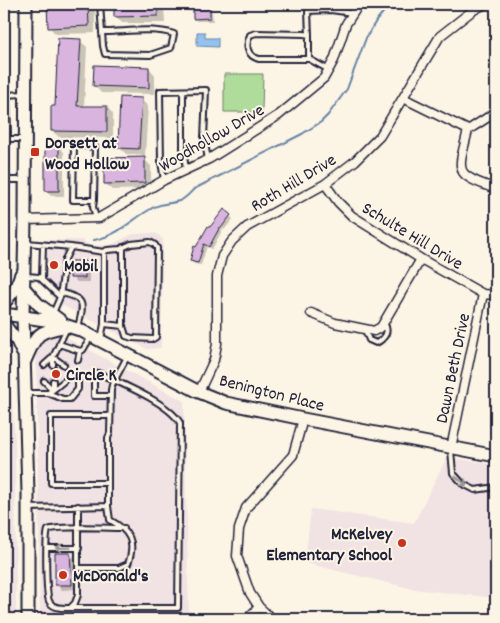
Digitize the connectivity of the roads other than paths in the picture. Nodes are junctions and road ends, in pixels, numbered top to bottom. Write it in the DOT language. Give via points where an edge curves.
graph roads {
  1 [pos="26,4"];
  2 [pos="100,4"];
  3 [pos="359,4"];
  4 [pos="485,4"];
  5 [pos="352,13"];
  6 [pos="102,32"];
  7 [pos="309,35"];
  8 [pos="309,59"];
  9 [pos="329,70"];
  10 [pos="183,91"];
  11 [pos="26,94"];
  12 [pos="5,95"];
  13 [pos="403,98"];
  14 [pos="496,112"];
  15 [pos="468,130"];
  16 [pos="6,139"];
  17 [pos="25,140"];
  18 [pos="208,159"];
  19 [pos="186,170"];
  20 [pos="4,180"];
  21 [pos="25,180"];
  22 [pos="164,180"];
  23 [pos="325,184"];
  24 [pos="496,189"];
  25 [pos="94,200"];
  26 [pos="96,218"];
  27 [pos="26,220"];
  28 [pos="25,243"];
  29 [pos="43,244"];
  30 [pos="71,247"];
  31 [pos="123,247"];
  32 [pos="104,252"];
  33 [pos="421,259"];
  34 [pos="24,263"];
  35 [pos="42,279"];
  36 [pos="24,282"];
  37 [pos="483,294"];
  38 [pos="61,295"];
  39 [pos="496,295"];
  40 [pos="4,303"];
  41 [pos="311,313"];
  42 [pos="4,314"];
  43 [pos="52,315"];
  44 [pos="24,316"];
  45 [pos="384,323"];
  46 [pos="4,324"];
  47 [pos="104,324"];
  48 [pos="123,326"];
  49 [pos="73,328"];
  50 [pos="365,330"];
  51 [pos="96,338"];
  52 [pos="59,344"];
  53 [pos="4,345"];
  54 [pos="80,351"];
  55 [pos="128,355"];
  56 [pos="53,357"];
  57 [pos="24,360"];
  58 [pos="78,360"];
  59 [pos="44,365"];
  60 [pos="64,365"];
  61 [pos="53,366"];
  62 [pos="78,380"];
  63 [pos="114,380"];
  64 [pos="44,381"];
  65 [pos="53,381"];
  66 [pos="64,382"];
  67 [pos="4,390"];
  68 [pos="53,390"];
  69 [pos="24,392"];
  70 [pos="199,392"];
  71 [pos="48,393"];
  72 [pos="111,396"];
  73 [pos="110,416"];
  74 [pos="303,419"];
  75 [pos="451,448"];
  76 [pos="496,456"];
  77 [pos="108,483"];
  78 [pos="496,487"];
  79 [pos="78,506"];
  80 [pos="108,506"];
  81 [pos="28,508"];
  82 [pos="78,528"];
  83 [pos="124,528"];
  84 [pos="47,548"];
  85 [pos="78,548"];
  86 [pos="78,568"];
  87 [pos="259,607"];
  88 [pos="70,608"];
  89 [pos="28,619"];
  90 [pos="247,619"];
  91 [pos="272,619"];
  1 -- 11 [label="main road"];
  2 -- 6 [label="lane"];
  3 -- 5 [label="street, Woodhollow Drive"];
  4 -- 13 [label="street, Roth Hill Drive" via="440,36"];
  5 -- 7 [label="lane" via="308,11"];
  5 -- 9 [label="street, Woodhollow Drive"];
  6 -- 6 [label="lane" via="105,54 150,55 171,48 174,34 165,31"];
  7 -- 8 [label="lane"];
  7 -- 8 [label="lane" via="256,33 250,34 247,40 248,52 259,60"];
  8 -- 9 [label="lane"];
  9 -- 18 [label="street, Woodhollow Drive" via="324,78 279,115"];
  10 -- 18 [label="lane" via="206,90 204,139"];
  10 -- 19 [label="lane"];
  10 -- 22 [label="lane" via="160,91"];
  11 -- 12 [label="lane"];
  11 -- 17 [label="main road"];
  12 -- 16 [label="lane"];
  13 -- 15 [label="street"];
  13 -- 23 [label="street, Roth Hill Drive" via="380,136"];
  14 -- 15 [label="street"];
  15 -- 24 [label="street" via="460,164 462,172 470,180"];
  16 -- 17 [label="lane"];
  17 -- 21 [label="main road"];
  18 -- 19 [label="street, Woodhollow Drive"];
  19 -- 22 [label="street, Woodhollow Drive"];
  20 -- 21 [label="lane"];
  21 -- 27 [label="main road"];
  22 -- 26 [label="street, Woodhollow Drive"];
  23 -- 33 [label="street, Schulte Hill Drive" via="352,216"];
  23 -- 70 [label="street, Roth Hill Drive" via="247,227 222,256 217,276 216,352"];
  25 -- 25 [label="lane" via="73,200 74,145 94,147"];
  25 -- 26 [label="lane"];
  26 -- 27 [label="street, Woodhollow Drive"];
  27 -- 28 [label="main road"];
  28 -- 29 [label="lane"];
  28 -- 34 [label="main road"];
  29 -- 30 [label="lane"];
  29 -- 35 [label="lane"];
  30 -- 32 [label="lane"];
  30 -- 38 [label="lane" via="65,258"];
  31 -- 32 [label="lane"];
  31 -- 48 [label="lane"];
  31 -- 48 [label="lane" via="150,242 155,245 156,337 132,338 126,336"];
  32 -- 47 [label="lane"];
  33 -- 37 [label="street, Schulte Hill Drive"];
  33 -- 45 [label="street"];
  34 -- 36 [label="main road"];
  34 -- 40 [label="main road" via="15,289"];
  35 -- 36 [label="lane" via="38,276"];
  35 -- 38 [label="lane"];
  36 -- 43 [label="main road" via="30,297"];
  36 -- 44 [label="main road"];
  37 -- 39 [label="street, Schulte Hill Drive"];
  37 -- 75 [label="street, Dawn Beth Drive"];
  38 -- 43 [label="lane"];
  38 -- 49 [label="lane" via="76,296 81,304 81,315"];
  41 -- 50 [label="street" via="334,323"];
  42 -- 44 [label="main road, Benington Place"];
  43 -- 49 [label="main road"];
  44 -- 49 [label="main road, Benington Place"];
  44 -- 57 [label="main road"];
  45 -- 50 [label="street" via="374,331"];
  45 -- 50 [label="lane" via="386,334 376,343 369,340"];
  46 -- 57 [label="main road" via="17,340"];
  47 -- 48 [label="lane"];
  47 -- 51 [label="lane"];
  49 -- 51 [label="main road, Benington Place"];
  49 -- 52 [label="lane"];
  49 -- 57 [label="main road" via="52,328 42,332 35,338"];
  51 -- 54 [label="lane"];
  51 -- 55 [label="main road, Benington Place"];
  52 -- 54 [label="lane"];
  52 -- 56 [label="lane"];
  53 -- 67 [label="lane"];
  54 -- 58 [label="lane"];
  55 -- 63 [label="lane"];
  55 -- 70 [label="main road, Benington Place"];
  56 -- 59 [label="lane"];
  56 -- 60 [label="lane"];
  56 -- 61 [label="lane"];
  57 -- 69 [label="main road"];
  62 -- 71 [label="lane" via="78,389 70,399"];
  63 -- 72 [label="lane"];
  63 -- 72 [label="lane" via="98,374 94,382 94,396"];
  63 -- 88 [label="lane" via="139,392 180,423 178,608"];
  64 -- 68 [label="lane"];
  65 -- 68 [label="lane"];
  66 -- 68 [label="lane"];
  68 -- 71 [label="lane"];
  69 -- 71 [label="lane"];
  69 -- 81 [label="main road"];
  70 -- 74 [label="main road, Benington Place" via="226,403"];
  72 -- 73 [label="lane"];
  73 -- 77 [label="lane"];
  73 -- 77 [label="lane" via="51,416 51,483"];
  74 -- 75 [label="main road, Benington Place"];
  74 -- 87 [label="street" via="293,455 246,508 239,529 237,556 250,593"];
  75 -- 76 [label="main road, Benington Place"];
  75 -- 78 [label="lane, one-way" via="453,474 462,484 476,490"];
  77 -- 80 [label="lane"];
  79 -- 80 [label="lane"];
  79 -- 81 [label="lane"];
  79 -- 82 [label="lane"];
  80 -- 83 [label="lane" via="110,520"];
  81 -- 89 [label="main road"];
  82 -- 83 [label="lane"];
  82 -- 84 [label="lane" via="49,529"];
  82 -- 85 [label="lane"];
  83 -- 86 [label="lane" via="131,540 128,564 119,568"];
  85 -- 84 [label="lane, one-way"];
  84 -- 88 [label="lane" via="49,601 55,606"];
  85 -- 86 [label="lane"];
  86 -- 88 [label="lane" via="78,595"];
  87 -- 90 [label="street"];
  87 -- 91 [label="street"];
}
